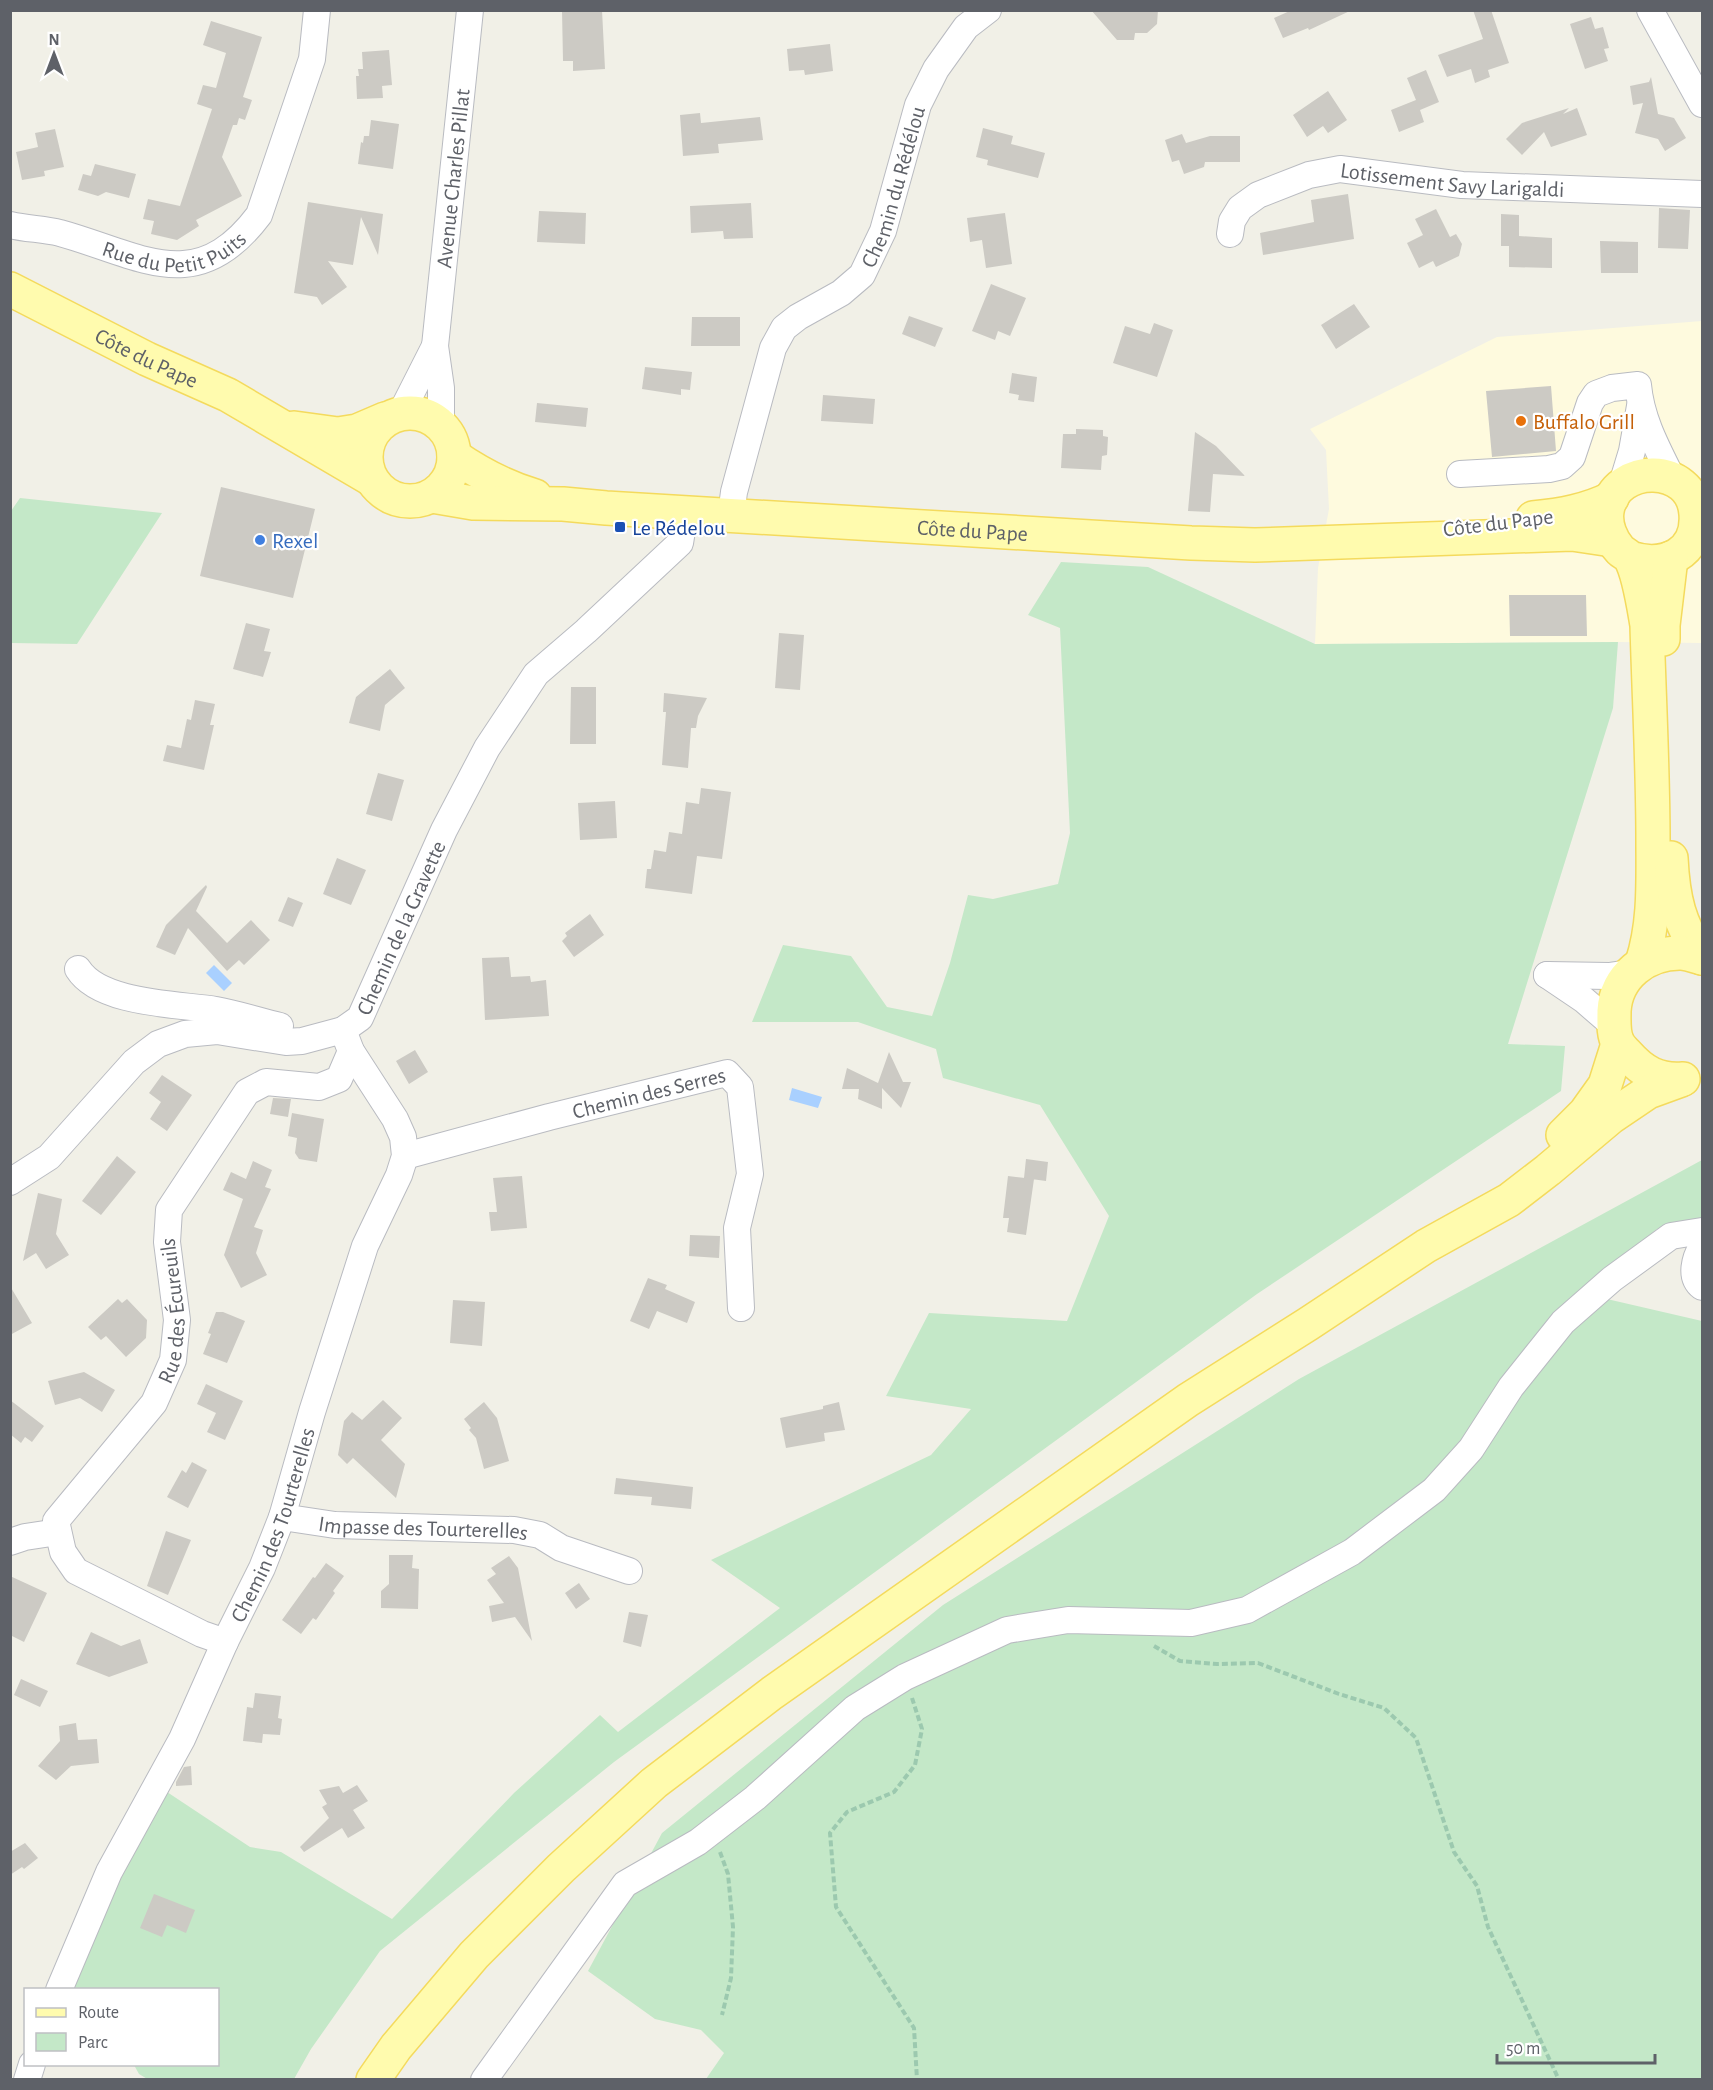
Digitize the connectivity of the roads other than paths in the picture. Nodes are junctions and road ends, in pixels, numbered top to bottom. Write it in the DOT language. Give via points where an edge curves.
graph roads {
  1 [pos="317,10"];
  2 [pos="470,10"];
  3 [pos="988,10"];
  4 [pos="1650,10"];
  5 [pos="1702,104"];
  6 [pos="1702,194"];
  7 [pos="10,225"];
  8 [pos="1230,234"];
  9 [pos="10,289"];
  10 [pos="435,346"];
  11 [pos="1639,395"];
  12 [pos="393,416"];
  13 [pos="441,425"];
  14 [pos="282,426"];
  15 [pos="454,456"];
  16 [pos="1460,474"];
  17 [pos="371,479"];
  18 [pos="1686,486"];
  19 [pos="1617,491"];
  20 [pos="432,496"];
  21 [pos="563,504"];
  22 [pos="685,512"];
  23 [pos="731,515"];
  24 [pos="1698,532"];
  25 [pos="1383,540"];
  26 [pos="1621,549"];
  27 [pos="1671,558"];
  28 [pos="1702,958"];
  29 [pos="1636,968"];
  30 [pos="78,969"];
  31 [pos="1616,1035"];
  32 [pos="302,1041"];
  33 [pos="347,1041"];
  34 [pos="1697,1076"];
  35 [pos="405,1156"];
  36 [pos="10,1182"];
  37 [pos="1702,1231"];
  38 [pos="1702,1246"];
  39 [pos="1702,1287"];
  40 [pos="741,1308"];
  41 [pos="1188,1400"];
  42 [pos="282,1517"];
  43 [pos="58,1532"];
  44 [pos="10,1542"];
  45 [pos="629,1570"];
  46 [pos="225,1642"];
  47 [pos="59,1988"];
  48 [pos="373,2079"];
  49 [pos="484,2079"];
  1 -- 7 [label="street, Rue du Petit Puits" via="312,59 259,216 231,247 184,264 154,264 58,233"];
  2 -- 10 [label="street, Avenue Charles Pillat"];
  3 -- 23 [label="street, Chemin du Rédélou" via="966,27 936,69 918,105 884,231 862,275 841,293 784,328 773,348"];
  4 -- 5 [label="street"];
  6 -- 8 [label="street, Lotissement Savy Larigaldi" via="1462,185 1340,169 1309,175 1258,195 1240,208"];
  9 -- 14 [label="main road, Côte du Pape" via="228,394"];
  10 -- 12 [label="street, Avenue Charles Pillat"];
  10 -- 13 [label="street, Avenue Charles Pillat"];
  11 -- 16 [label="street" via="1612,388 1596,393 1572,457 1562,466"];
  11 -- 18 [label="street" via="1655,444"];
  11 -- 19 [label="street" via="1632,451"];
  12 -- 13 [label="main road" via="415,412"];
  12 -- 14 [label="main road, Côte du Pape" via="357,431 338,434"];
  12 -- 17 [label="main road" via="375,428 368,440 366,466"];
  13 -- 15 [label="main road" via="453,444"];
  14 -- 17 [label="main road, Côte du Pape"];
  15 -- 20 [label="main road" via="448,479"];
  15 -- 21 [label="main road, Côte du Pape" via="511,489"];
  17 -- 20 [label="main road" via="379,490 404,501"];
  18 -- 19 [label="main road" via="1655,473 1637,476"];
  18 -- 24 [label="main road" via="1696,510"];
  19 -- 25 [label="main road, Côte du Pape" via="1596,506 1571,513"];
  19 -- 26 [label="main road" via="1607,512 1608,526"];
  20 -- 21 [label="main road, Côte du Pape" via="473,503"];
  21 -- 22 [label="main road, Côte du Pape"];
  22 -- 23 [label="main road, Côte du Pape"];
  22 -- 33 [label="street, Chemin de la Gravette" via="680,543 536,674 487,748 441,836"];
  23 -- 25 [label="main road, Côte du Pape" via="1191,543"];
  24 -- 27 [label="main road"];
  25 -- 26 [label="main road, Côte du Pape" via="1572,534"];
  26 -- 27 [label="main road" via="1644,562"];
  26 -- 29 [label="main road" via="1643,596 1647,626 1653,905 1649,942"];
  27 -- 28 [label="main road" via="1662,626 1672,881 1678,911"];
  28 -- 29 [label="main road" via="1682,953 1661,955"];
  29 -- 31 [label="main road" via="1617,995"];
  29 -- 31 [label="street" via="1599,976 1547,975 1584,1000"];
  30 -- 32 [label="street" via="83,977 114,994 219,1011 286,1028"];
  31 -- 34 [label="main road" via="1641,1069 1660,1078"];
  31 -- 41 [label="main road" via="1605,1085 1585,1113 1550,1148 1493,1192 1378,1257"];
  32 -- 33 [label="street, Chemin de la Gravette"];
  32 -- 36 [label="street, Chemin de la Gravette" via="217,1031 185,1034 158,1044 134,1062 50,1157"];
  33 -- 35 [label="street" via="395,1119 403,1137"];
  33 -- 43 [label="street, Rue des Écureuils" via="339,1079 319,1087 266,1082 247,1092 169,1210 167,1242 177,1320 173,1360 154,1403 56,1521"];
  34 -- 41 [label="main road" via="1648,1092 1509,1200 1426,1246"];
  35 -- 40 [label="street, Chemin des Serres" via="727,1073 740,1087 750,1174 737,1228"];
  35 -- 42 [label="street, Chemin des Tourterelles" via="365,1246"];
  37 -- 49 [label="street" via="1671,1236 1612,1279 1563,1322 1511,1387 1471,1449 1434,1490 1352,1552 1247,1610 1191,1623 1068,1620 1007,1630 906,1677 855,1708 755,1798 698,1842 625,1884"];
  38 -- 39 [label="street" via="1695,1258 1695,1273"];
  41 -- 48 [label="main road" via="772,1693 654,1783 474,1955"];
  42 -- 45 [label="street, Impasse des Tourterelles" via="335,1526 514,1530 540,1534 561,1548"];
  42 -- 46 [label="street, Chemin des Tourterelles"];
  43 -- 44 [label="street"];
  43 -- 46 [label="street" via="63,1552 76,1570"];
  46 -- 47 [label="street, Chemin des Tourterelles" via="182,1739 109,1872"];
}
